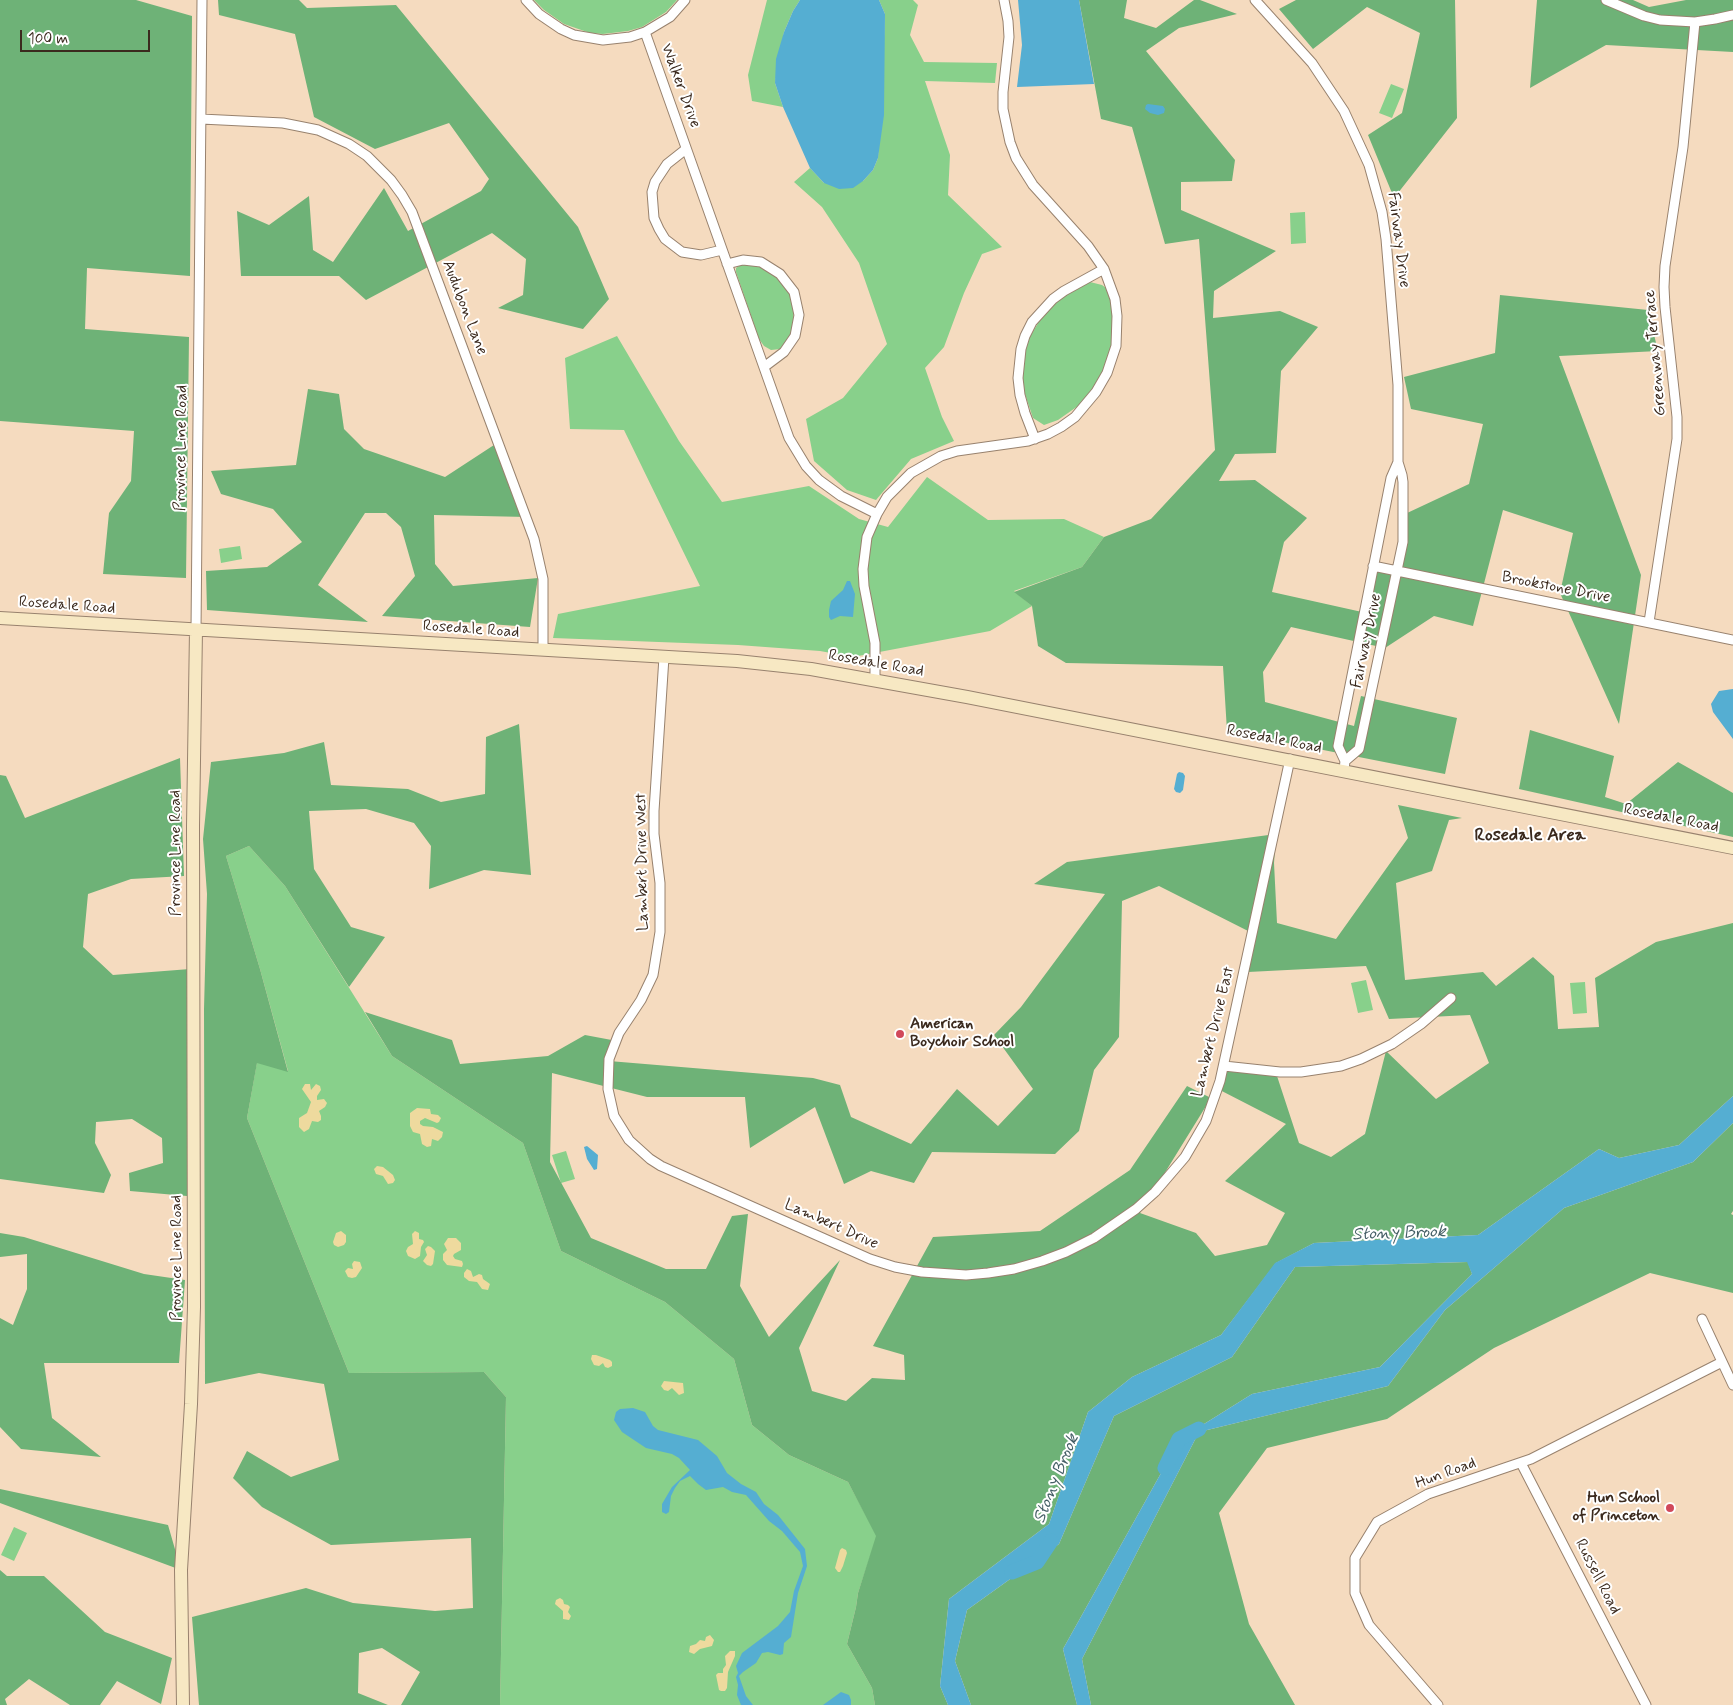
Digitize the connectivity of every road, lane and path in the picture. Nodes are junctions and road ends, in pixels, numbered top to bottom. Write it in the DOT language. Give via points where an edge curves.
graph roads {
  1 [pos="202,0"];
  2 [pos="526,0"];
  3 [pos="685,0"];
  4 [pos="1004,0"];
  5 [pos="1255,0"];
  6 [pos="1606,0"];
  7 [pos="1733,15"];
  8 [pos="1694,22"];
  9 [pos="645,32"];
  10 [pos="201,119"];
  11 [pos="686,149"];
  12 [pos="722,250"];
  13 [pos="727,264"];
  14 [pos="1104,269"];
  15 [pos="764,368"];
  16 [pos="1035,439"];
  17 [pos="1398,462"];
  18 [pos="877,514"];
  19 [pos="1373,566"];
  20 [pos="1398,571"];
  21 [pos="0,618"];
  22 [pos="1649,622"];
  23 [pos="196,630"];
  24 [pos="1733,640"];
  25 [pos="543,650"];
  26 [pos="664,657"];
  27 [pos="875,680"];
  28 [pos="1290,760"];
  29 [pos="1344,765"];
  30 [pos="1733,848"];
  31 [pos="1451,998"];
  32 [pos="1224,1066"];
  33 [pos="677,1172"];
  34 [pos="980,1274"];
  35 [pos="1702,1319"];
  36 [pos="1722,1362"];
  37 [pos="1733,1385"];
  38 [pos="1521,1463"];
  39 [pos="183,1705"];
  40 [pos="1438,1705"];
  41 [pos="1646,1705"];
  1 -- 10 [label="street, Province Line Road"];
  2 -- 9 [label="street" via="550,23 574,35 603,40 624,39"];
  3 -- 9 [label="street" via="670,17"];
  4 -- 14 [label="street" via="1010,37 1003,92 1010,142 1033,185 1088,246"];
  5 -- 17 [label="street, Fairway Drive" via="1331,89 1369,163 1385,236 1398,385"];
  6 -- 8 [label="street" via="1660,20"];
  7 -- 8 [label="street"];
  8 -- 22 [label="street, Greenway Terrace" via="1683,147 1664,287 1677,438"];
  9 -- 11 [label="street, Walker Drive"];
  10 -- 23 [label="street, Province Line Road"];
  10 -- 25 [label="street, Audubon Lane" via="283,123 318,130 367,156 402,195 412,212 534,539 543,579"];
  11 -- 12 [label="street, Walker Drive"];
  11 -- 12 [label="street, Walker Drive" via="667,164 655,182 652,192 654,218 665,239 682,252 701,255"];
  12 -- 13 [label="street, Walker Drive"];
  13 -- 15 [label="street, Walker Drive"];
  13 -- 15 [label="street" via="743,260 761,262 780,274 798,303 795,336 784,352"];
  14 -- 16 [label="street" via="1115,299 1117,316 1116,346 1107,373 1075,417"];
  14 -- 16 [label="street" via="1052,299 1032,322 1025,336 1018,378 1022,404"];
  15 -- 18 [label="street, Walker Drive" via="789,438 806,466 831,489"];
  16 -- 18 [label="street" via="957,451 925,464 898,484"];
  17 -- 19 [label="street, Fairway Drive" via="1390,478"];
  17 -- 20 [label="street, Fairway Drive" via="1402,475 1403,542"];
  18 -- 27 [label="street" via="868,537 863,569 875,643"];
  19 -- 20 [label="street, Brookstone Drive"];
  19 -- 29 [label="street, Fairway Drive" via="1338,746"];
  20 -- 22 [label="street, Brookstone Drive"];
  20 -- 29 [label="street, Fairway Drive" via="1359,749"];
  21 -- 23 [label="street, Rosedale Road"];
  22 -- 24 [label="street, Brookstone Drive"];
  23 -- 25 [label="street, Rosedale Road"];
  23 -- 39 [label="street, Province Line Road" via="194,1297 181,1570"];
  25 -- 26 [label="street, Rosedale Road"];
  26 -- 27 [label="street, Rosedale Road" via="783,665"];
  26 -- 33 [label="street, Lambert Drive West" via="654,811 661,907 657,956 647,988 613,1046 607,1081 614,1116 629,1140 650,1159"];
  27 -- 28 [label="street, Rosedale Road"];
  28 -- 29 [label="street, Rosedale Road"];
  28 -- 32 [label="street, Lambert Drive East"];
  29 -- 30 [label="street, Rosedale Road"];
  31 -- 32 [label="street" via="1392,1044 1341,1066 1287,1072"];
  32 -- 34 [label="street, Lambert Drive East" via="1214,1101 1196,1139 1172,1174 1136,1209 1094,1238 1066,1252 1014,1269"];
  33 -- 34 [label="street, Lambert Drive" via="870,1259 922,1272"];
  35 -- 36 [label="street"];
  36 -- 37 [label="street"];
  36 -- 38 [label="street, Hun Road"];
  38 -- 40 [label="street, Hun Road" via="1428,1494 1377,1522 1354,1558 1356,1593 1369,1625"];
  38 -- 41 [label="street, Russell Road"];
}
